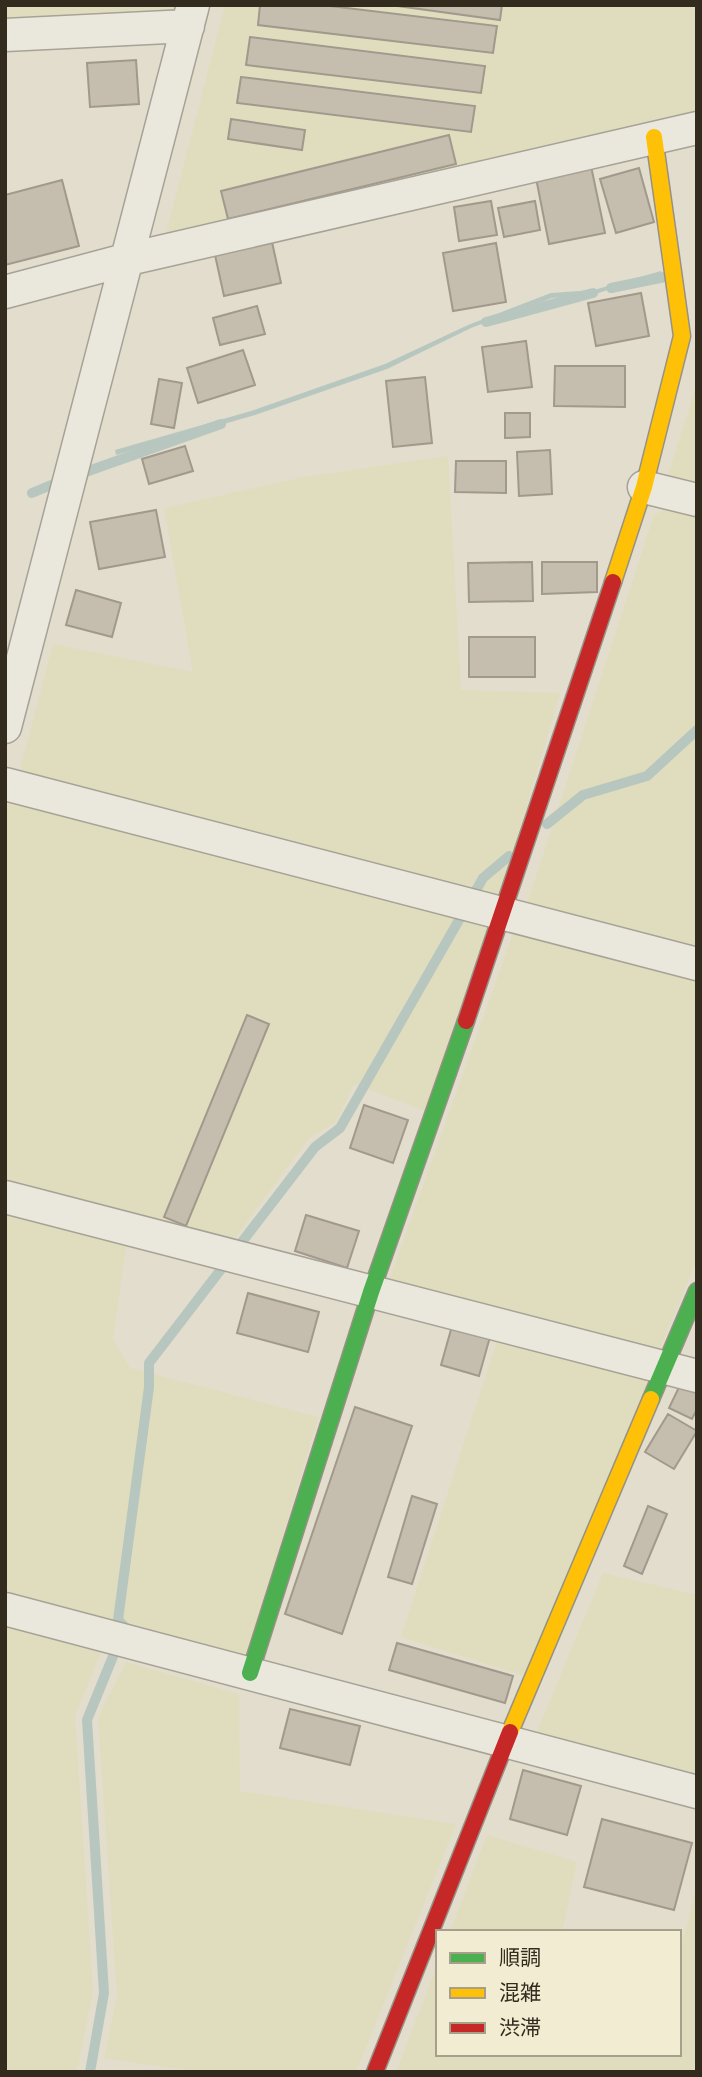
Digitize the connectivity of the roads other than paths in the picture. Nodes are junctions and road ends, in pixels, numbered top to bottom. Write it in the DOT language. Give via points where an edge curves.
graph roads {
  1 [pos="190,16"];
  2 [pos="5,35"];
  3 [pos="697,128"];
  4 [pos="654,137"];
  5 [pos="128,259"];
  6 [pos="5,292"];
  7 [pos="644,487"];
  8 [pos="697,500"];
  9 [pos="5,727"];
  10 [pos="5,784"];
  11 [pos="504,914"];
  12 [pos="697,964"];
  13 [pos="5,1197"];
  14 [pos="697,1291"];
  15 [pos="371,1292"];
  16 [pos="664,1368"];
  17 [pos="697,1377"];
  18 [pos="5,1609"];
  19 [pos="250,1673"];
  20 [pos="507,1740"];
  21 [pos="697,1792"];
  22 [pos="375,2072"];
  1 -- 2 [label="street"];
  1 -- 5 [label="street"];
  3 -- 4 [label="street"];
  4 -- 5 [label="street"];
  4 -- 7 [label="street" via="682,336"];
  5 -- 6 [label="street"];
  5 -- 9 [label="street"];
  7 -- 8 [label="street"];
  7 -- 11 [label="street"];
  10 -- 11 [label="street"];
  11 -- 12 [label="street"];
  11 -- 15 [label="street"];
  13 -- 15 [label="street"];
  14 -- 16 [label="street"];
  15 -- 16 [label="street"];
  15 -- 19 [label="street"];
  16 -- 17 [label="street"];
  16 -- 20 [label="street"];
  18 -- 19 [label="street"];
  19 -- 20 [label="street"];
  20 -- 21 [label="street"];
  20 -- 22 [label="street"];
}
